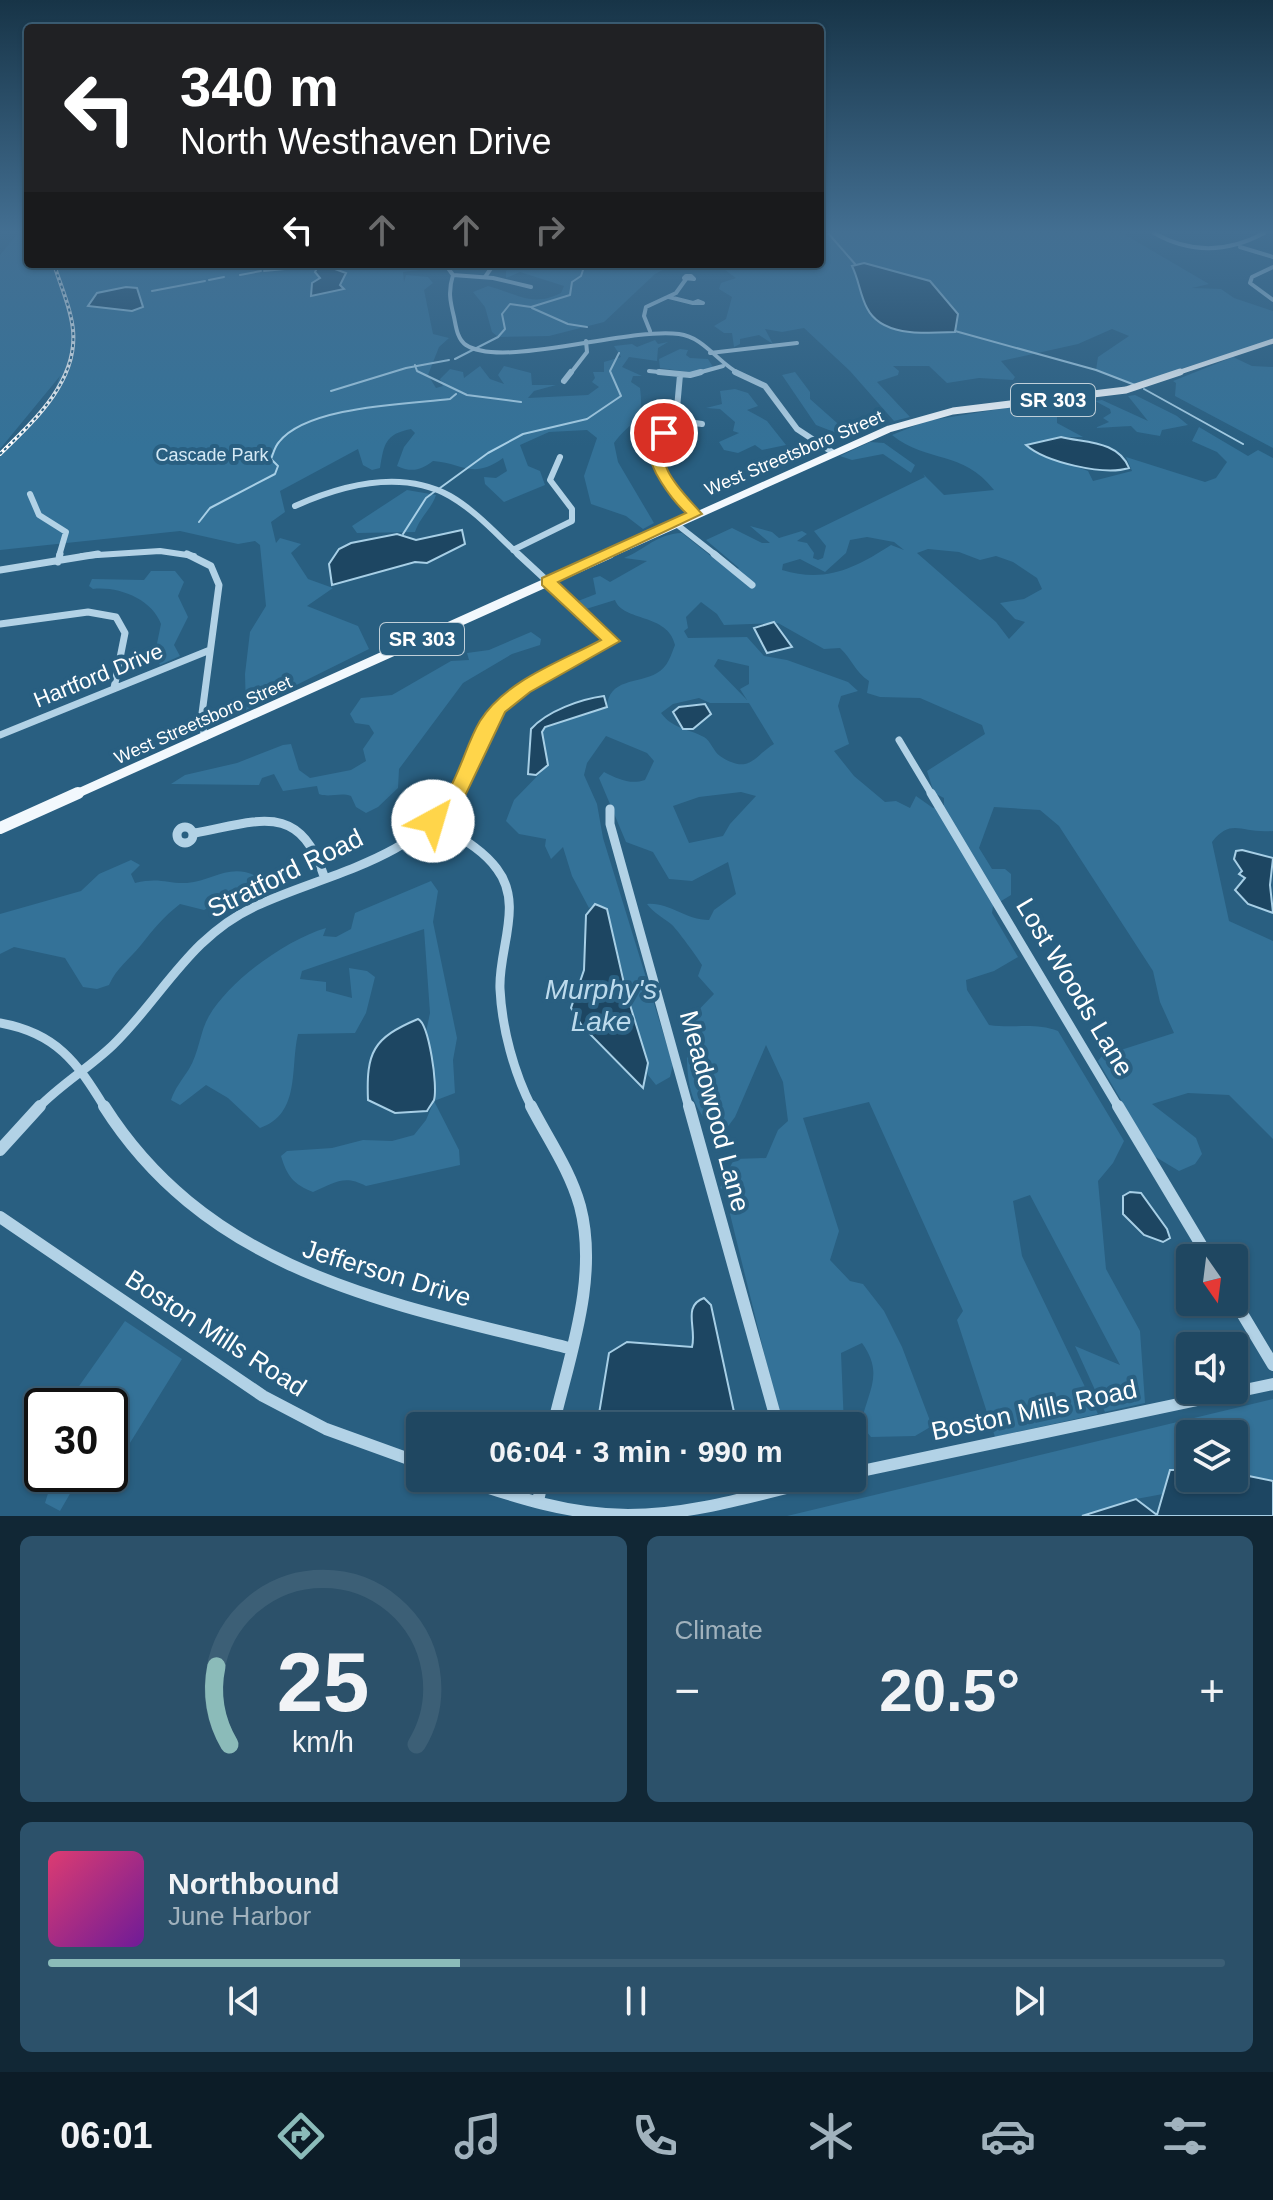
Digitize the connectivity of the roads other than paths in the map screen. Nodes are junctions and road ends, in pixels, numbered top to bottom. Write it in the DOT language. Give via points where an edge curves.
graph roads {
  1 [pos="451,304"];
  2 [pos="650,304"];
  3 [pos="650,331"];
  4 [pos="586,341"];
  5 [pos="1273,341"];
  6 [pos="797,343"];
  7 [pos="710,353"];
  8 [pos="723,366"];
  9 [pos="649,371"];
  10 [pos="680,375"];
  11 [pos="564,381"];
  12 [pos="672,420"];
  13 [pos="702,424"];
  14 [pos="832,452"];
  15 [pos="560,457"];
  16 [pos="30,494"];
  17 [pos="295,506"];
  18 [pos="695,514"];
  19 [pos="675,523"];
  20 [pos="513,550"];
  21 [pos="58,562"];
  22 [pos="0,570"];
  23 [pos="548,581"];
  24 [pos="752,585"];
  25 [pos="0,624"];
  26 [pos="210,650"];
  27 [pos="114,688"];
  28 [pos="0,735"];
  29 [pos="205,737"];
  30 [pos="899,740"];
  31 [pos="610,809"];
  32 [pos="433,821"];
  33 [pos="0,828"];
  34 [pos="195,833"];
  35 [pos="324,876"];
  36 [pos="0,1023"];
  37 [pos="82,1070"];
  38 [pos="0,1150"];
  39 [pos="0,1217"];
  40 [pos="1201,1244"];
  41 [pos="1244,1316"];
  42 [pos="569,1348"];
  43 [pos="1273,1365"];
  44 [pos="1273,1384"];
  45 [pos="556,1412"];
  46 [pos="774,1412"];
  47 [pos="406,1458"];
  48 [pos="866,1470"];
  49 [pos="507,1492"];
  50 [pos="540,1492"];
  51 [pos="744,1492"];
  52 [pos="538,1501"];
  1 -- 4 [label="street" via="459,338 475,350 514,352"];
  2 -- 3 [label="street" via="644,311"];
  3 -- 4 [label="street"];
  3 -- 7 [label="street" via="691,336"];
  4 -- 11 [label="street" via="587,352"];
  5 -- 14 [label="main road, West Streetsboro Street / SR 303" via="1138,387 939,414"];
  6 -- 7 [label="street"];
  7 -- 8 [label="street"];
  8 -- 10 [label="street"];
  8 -- 14 [label="street" via="765,386 797,429"];
  9 -- 10 [label="street"];
  10 -- 12 [label="street"];
  12 -- 13 [label="street"];
  12 -- 18 [label="street" via="655,454 675,495"];
  14 -- 18 [label="main road, West Streetsboro Street / SR 303"];
  15 -- 20 [label="street" via="550,480 572,509 572,521"];
  16 -- 21 [label="street" via="39,515 66,532"];
  17 -- 20 [label="street" via="355,485 421,485 455,499"];
  18 -- 19 [label="main road, West Streetsboro Street / SR 303"];
  19 -- 23 [label="main road, West Streetsboro Street / SR 303"];
  19 -- 24 [label="street"];
  20 -- 23 [label="street"];
  21 -- 22 [label="street"];
  21 -- 26 [label="street" via="159,549 206,559 219,578"];
  23 -- 29 [label="main road, West Streetsboro Street / SR 303"];
  23 -- 32 [label="street, Stratford Road" via="612,641 499,707 456,794"];
  25 -- 27 [label="street" via="94,611 116,617 125,633"];
  26 -- 27 [label="street, Hartford Drive"];
  26 -- 29 [label="street" via="200,727"];
  27 -- 28 [label="street, Hartford Drive"];
  29 -- 33 [label="main road, West Streetsboro Street / SR 303"];
  30 -- 40 [label="street, Lost Woods Lane"];
  31 -- 46 [label="street, Meadowood Lane"];
  32 -- 35 [label="street, Stratford Road" via="397,844"];
  32 -- 42 [label="street" via="491,862 508,893 500,981 512,1055 525,1094 573,1179 585,1236 583,1283"];
  34 -- 35 [label="street" via="284,824 310,841"];
  35 -- 37 [label="street, Stratford Road" via="244,911 205,937 180,960 129,1028"];
  36 -- 37 [label="street, Jefferson Drive" via="48,1038"];
  37 -- 38 [label="street, Stratford Road"];
  37 -- 42 [label="street, Jefferson Drive" via="125,1137 156,1173 240,1241 343,1287"];
  39 -- 47 [label="street, Boston Mills Road" via="263,1396 326,1429"];
  41 -- 43 [label="street"];
  42 -- 45 [label="street"];
  44 -- 48 [label="street, Boston Mills Road"];
  49 -- 52 [label="street"];
  50 -- 52 [label="street"];
  51 -- 52 [label="street" via="640,1514 570,1510"];
}
